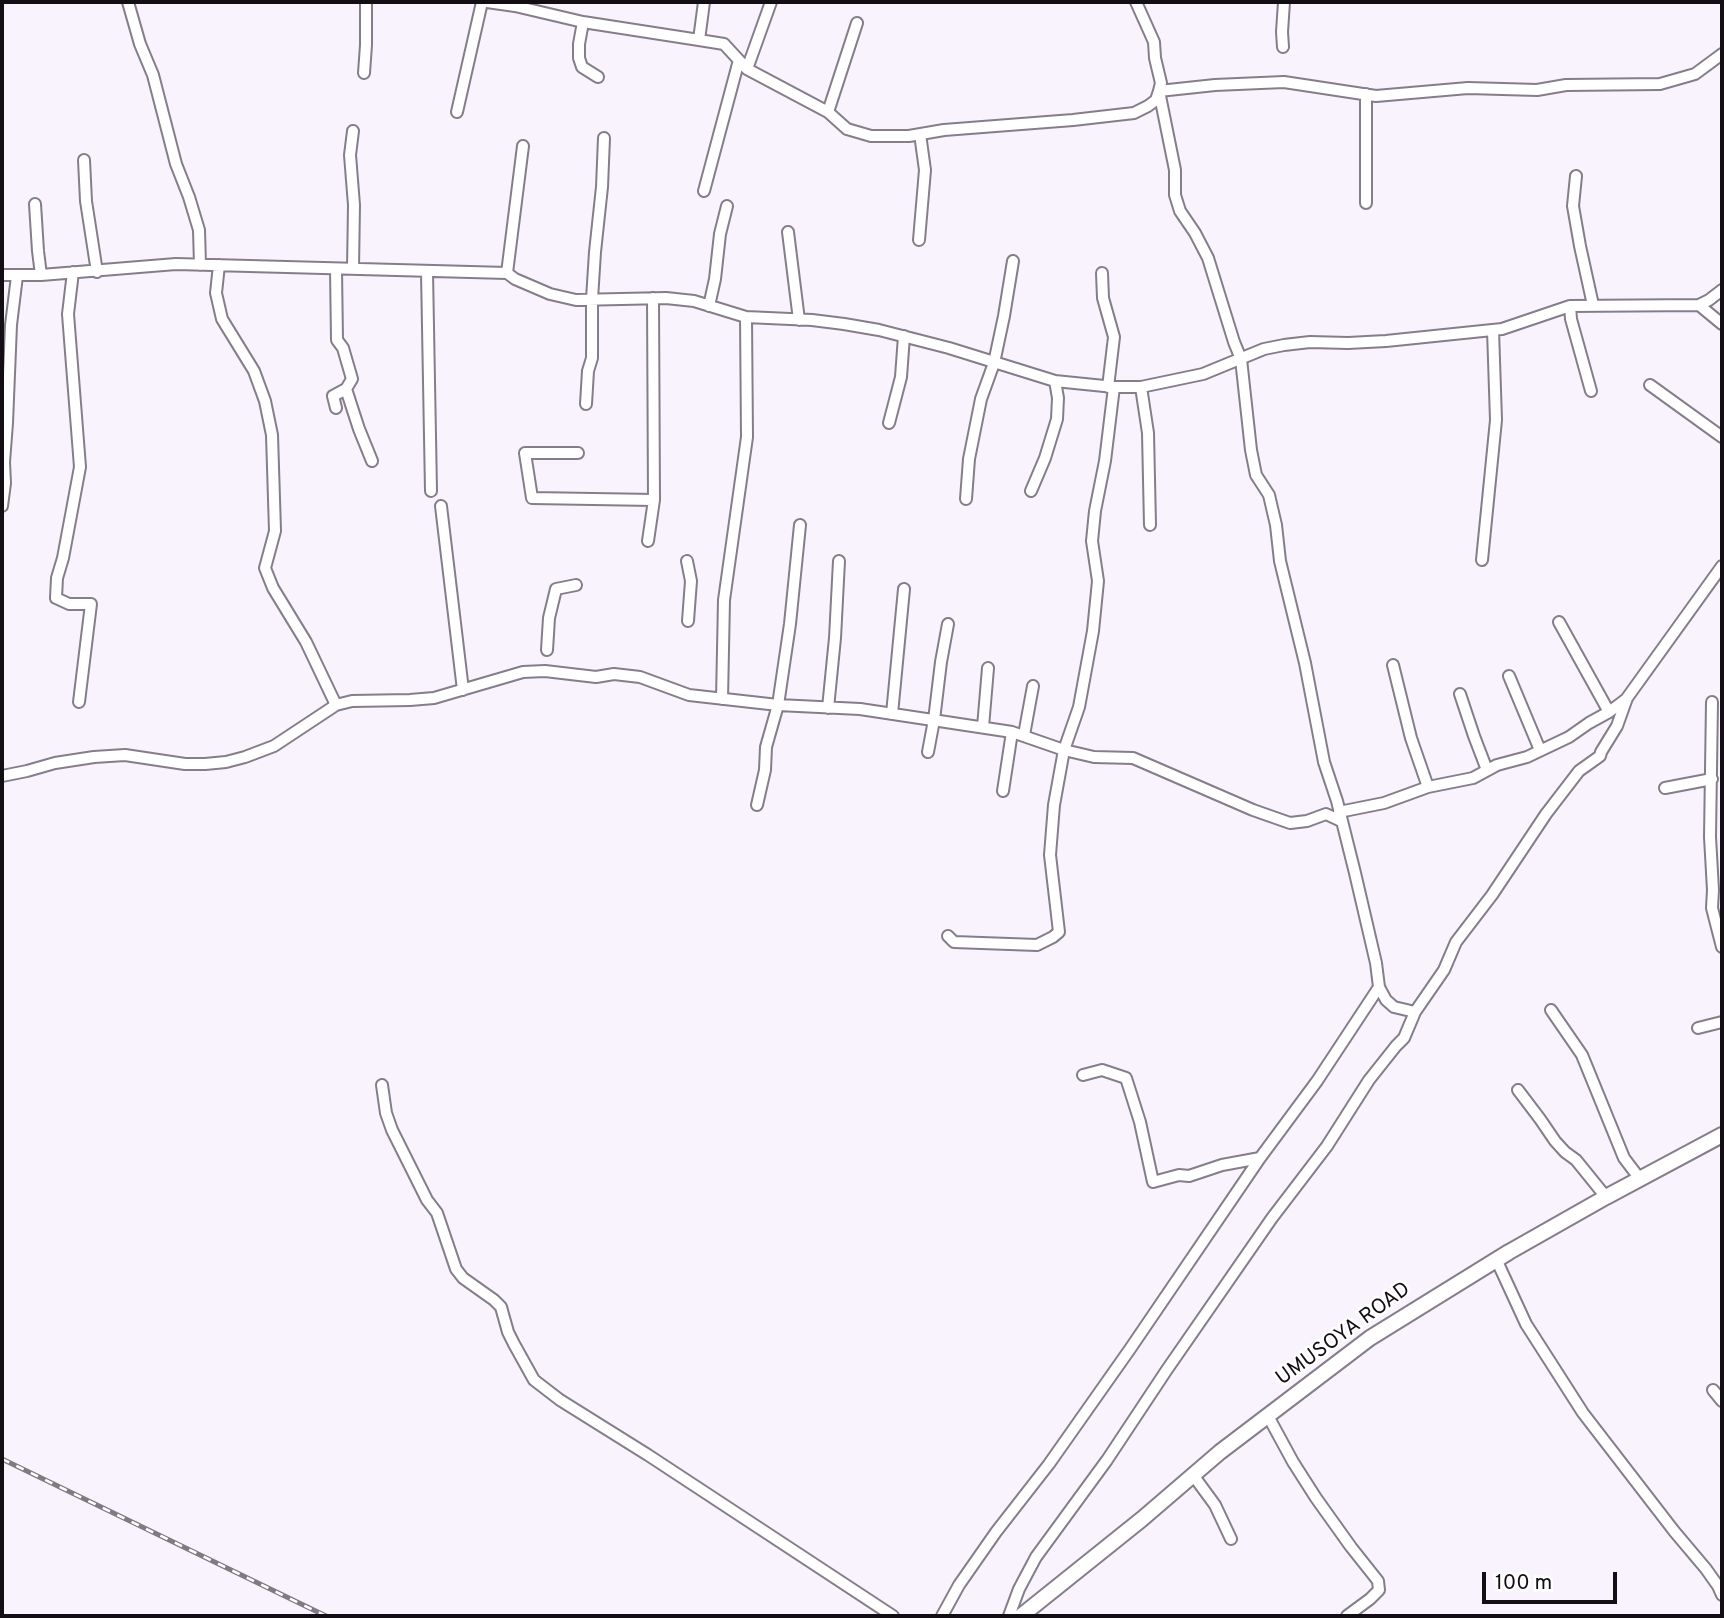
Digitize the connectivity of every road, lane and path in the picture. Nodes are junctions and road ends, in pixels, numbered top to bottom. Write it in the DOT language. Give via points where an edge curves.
graph roads {
  1 [pos="128,2"];
  2 [pos="366,2"];
  3 [pos="482,2"];
  4 [pos="492,2"];
  5 [pos="705,2"];
  6 [pos="771,2"];
  7 [pos="1136,2"];
  8 [pos="1284,2"];
  9 [pos="583,22"];
  10 [pos="857,23"];
  11 [pos="699,40"];
  12 [pos="1283,47"];
  13 [pos="1722,54"];
  14 [pos="743,64"];
  15 [pos="364,73"];
  16 [pos="598,77"];
  17 [pos="1159,92"];
  18 [pos="1366,94"];
  19 [pos="457,112"];
  20 [pos="828,112"];
  21 [pos="353,131"];
  22 [pos="920,134"];
  23 [pos="604,138"];
  24 [pos="523,146"];
  25 [pos="84,160"];
  26 [pos="1576,176"];
  27 [pos="704,191"];
  28 [pos="1366,202"];
  29 [pos="35,204"];
  30 [pos="727,206"];
  31 [pos="788,232"];
  32 [pos="919,240"];
  33 [pos="1013,261"];
  34 [pos="200,265"];
  35 [pos="219,265"];
  36 [pos="336,269"];
  37 [pos="352,270"];
  38 [pos="73,272"];
  39 [pos="97,272"];
  40 [pos="427,272"];
  41 [pos="507,273"];
  42 [pos="1102,273"];
  43 [pos="2,275"];
  44 [pos="41,275"];
  45 [pos="17,276"];
  46 [pos="1722,290"];
  47 [pos="653,298"];
  48 [pos="592,299"];
  49 [pos="1593,305"];
  50 [pos="1699,305"];
  51 [pos="709,306"];
  52 [pos="1570,306"];
  53 [pos="746,317"];
  54 [pos="799,320"];
  55 [pos="1722,324"];
  56 [pos="1493,330"];
  57 [pos="904,336"];
  58 [pos="1241,359"];
  59 [pos="994,363"];
  60 [pos="1055,381"];
  61 [pos="1650,385"];
  62 [pos="1111,387"];
  63 [pos="1141,387"];
  64 [pos="346,389"];
  65 [pos="1591,391"];
  66 [pos="586,404"];
  67 [pos="336,408"];
  68 [pos="888,422"];
  69 [pos="1722,437"];
  70 [pos="578,453"];
  71 [pos="372,461"];
  72 [pos="431,491"];
  73 [pos="1031,491"];
  74 [pos="966,499"];
  75 [pos="654,500"];
  76 [pos="2,506"];
  77 [pos="441,506"];
  78 [pos="1150,524"];
  79 [pos="800,525"];
  80 [pos="648,541"];
  81 [pos="1482,560"];
  82 [pos="687,561"];
  83 [pos="839,561"];
  84 [pos="1722,566"];
  85 [pos="576,585"];
  86 [pos="904,589"];
  87 [pos="688,621"];
  88 [pos="1559,622"];
  89 [pos="947,624"];
  90 [pos="547,650"];
  91 [pos="1393,665"];
  92 [pos="988,668"];
  93 [pos="1509,676"];
  94 [pos="1033,686"];
  95 [pos="463,690"];
  96 [pos="1460,694"];
  97 [pos="1627,698"];
  98 [pos="722,699"];
  99 [pos="79,702"];
  100 [pos="1712,702"];
  101 [pos="336,705"];
  102 [pos="778,705"];
  103 [pos="828,708"];
  104 [pos="1609,712"];
  105 [pos="892,714"];
  106 [pos="934,720"];
  107 [pos="983,727"];
  108 [pos="1012,732"];
  109 [pos="1024,735"];
  110 [pos="1064,750"];
  111 [pos="1541,750"];
  112 [pos="928,752"];
  113 [pos="1487,770"];
  114 [pos="2,775"];
  115 [pos="1712,779"];
  116 [pos="1428,787"];
  117 [pos="1665,788"];
  118 [pos="1003,791"];
  119 [pos="757,806"];
  120 [pos="1340,817"];
  121 [pos="948,936"];
  122 [pos="1722,947"];
  123 [pos="1380,987"];
  124 [pos="1551,1010"];
  125 [pos="1415,1012"];
  126 [pos="1722,1022"];
  127 [pos="1698,1028"];
  128 [pos="1083,1076"];
  129 [pos="382,1085"];
  130 [pos="1518,1090"];
  131 [pos="1722,1135"];
  132 [pos="1260,1158"];
  133 [pos="1640,1179"];
  134 [pos="1606,1197"];
  135 [pos="1496,1259"];
  136 [pos="1713,1390"];
  137 [pos="1722,1401"];
  138 [pos="1268,1416"];
  139 [pos="1193,1475"];
  140 [pos="1231,1539"];
  141 [pos="1722,1595"];
  142 [pos="893,1616"];
  143 [pos="942,1616"];
  144 [pos="1009,1616"];
  145 [pos="1021,1616"];
  146 [pos="1347,1616"];
  1 -- 34 [label="street" via="199,230"];
  2 -- 15 [label="street"];
  3 -- 19 [label="street"];
  4 -- 9 [label="street"];
  5 -- 11 [label="street"];
  6 -- 14 [label="street"];
  7 -- 17 [label="street" via="1154,42"];
  8 -- 12 [label="street"];
  9 -- 11 [label="street"];
  9 -- 16 [label="street" via="579,58 582,67"];
  10 -- 20 [label="street"];
  11 -- 14 [label="street" via="724,44"];
  13 -- 18 [label="street" via="1695,75 1660,84"];
  14 -- 20 [label="street"];
  14 -- 27 [label="street"];
  17 -- 18 [label="street" via="1284,82"];
  17 -- 22 [label="street" via="1156,100 1134,113"];
  17 -- 58 [label="street" via="1175,170 1175,195 1208,258"];
  18 -- 28 [label="street"];
  20 -- 22 [label="street" via="847,129 871,136"];
  21 -- 37 [label="street"];
  22 -- 32 [label="street" via="925,170"];
  23 -- 48 [label="street"];
  24 -- 41 [label="street"];
  25 -- 39 [label="street"];
  26 -- 49 [label="street" via="1573,206"];
  29 -- 44 [label="street"];
  30 -- 51 [label="street"];
  31 -- 54 [label="street"];
  33 -- 59 [label="street"];
  34 -- 35 [label="street"];
  34 -- 39 [label="street"];
  35 -- 36 [label="street"];
  35 -- 101 [label="street" via="216,293 222,319 254,371 272,435 275,531 265,568"];
  36 -- 37 [label="street"];
  36 -- 64 [label="street" via="337,340 352,379"];
  37 -- 40 [label="street"];
  38 -- 39 [label="street"];
  38 -- 44 [label="street"];
  38 -- 99 [label="street" via="68,314 80,467 56,598 69,604 91,604"];
  40 -- 41 [label="street"];
  40 -- 72 [label="street"];
  41 -- 48 [label="street" via="550,294"];
  42 -- 62 [label="street" via="1103,298 1114,337"];
  43 -- 45 [label="street"];
  44 -- 45 [label="street"];
  45 -- 76 [label="street"];
  46 -- 50 [label="street"];
  47 -- 48 [label="street"];
  47 -- 51 [label="street"];
  47 -- 75 [label="street"];
  48 -- 66 [label="street"];
  49 -- 50 [label="street"];
  49 -- 52 [label="street"];
  50 -- 55 [label="street"];
  51 -- 53 [label="street"];
  52 -- 56 [label="street"];
  52 -- 65 [label="street"];
  53 -- 54 [label="street"];
  53 -- 98 [label="street" via="747,438 724,600"];
  54 -- 57 [label="street"];
  56 -- 58 [label="street" via="1386,341 1310,342 1264,349"];
  56 -- 81 [label="street" via="1496,420"];
  57 -- 59 [label="street"];
  57 -- 68 [label="street" via="901,377"];
  58 -- 63 [label="street" via="1203,374"];
  58 -- 120 [label="street" via="1256,475 1269,495 1324,762"];
  59 -- 60 [label="street"];
  59 -- 74 [label="street" via="981,398"];
  60 -- 62 [label="street"];
  60 -- 73 [label="street" via="1057,419"];
  61 -- 69 [label="street"];
  62 -- 63 [label="street"];
  62 -- 110 [label="street" via="1092,541 1098,581 1093,631 1079,707"];
  63 -- 78 [label="street" via="1148,433"];
  64 -- 67 [label="street" via="333,396"];
  64 -- 71 [label="street"];
  70 -- 75 [label="street" via="525,453 532,498"];
  75 -- 80 [label="street"];
  77 -- 95 [label="street"];
  79 -- 102 [label="street"];
  82 -- 87 [label="street" via="691,581"];
  83 -- 103 [label="street"];
  84 -- 97 [label="street"];
  85 -- 90 [label="street" via="556,589"];
  86 -- 105 [label="street"];
  88 -- 104 [label="street"];
  89 -- 106 [label="street"];
  91 -- 116 [label="street"];
  92 -- 107 [label="street"];
  93 -- 111 [label="street"];
  94 -- 109 [label="street"];
  95 -- 98 [label="street" via="523,672 545,671 640,677 689,695"];
  95 -- 101 [label="street" via="434,698"];
  96 -- 113 [label="street"];
  97 -- 104 [label="street"];
  97 -- 125 [label="street" via="1600,756 1579,771 1546,814 1457,942"];
  98 -- 102 [label="street"];
  100 -- 115 [label="street"];
  101 -- 114 [label="street" via="274,746 226,762 185,764 125,755"];
  102 -- 103 [label="street"];
  102 -- 119 [label="street"];
  103 -- 105 [label="street"];
  104 -- 111 [label="street"];
  105 -- 106 [label="street"];
  106 -- 107 [label="street"];
  106 -- 112 [label="street"];
  107 -- 108 [label="street"];
  108 -- 109 [label="street"];
  108 -- 118 [label="street"];
  109 -- 110 [label="street"];
  110 -- 120 [label="street" via="1133,758 1290,823 1326,814"];
  110 -- 121 [label="street" via="1050,855 1059,932 1037,945 954,942"];
  111 -- 113 [label="street"];
  113 -- 116 [label="street" via="1473,778"];
  115 -- 117 [label="street"];
  115 -- 122 [label="street" via="1712,908"];
  116 -- 120 [label="street"];
  120 -- 123 [label="street"];
  123 -- 125 [label="street" via="1394,1007"];
  123 -- 132 [label="street"];
  124 -- 133 [label="street" via="1582,1055 1624,1158"];
  125 -- 144 [label="street" via="1405,1038 1369,1080 1036,1557"];
  126 -- 127 [label="street"];
  128 -- 132 [label="street" via="1102,1070 1126,1079 1153,1182"];
  129 -- 142 [label="street" via="392,1130 437,1213 456,1269 501,1307 513,1344 534,1380"];
  130 -- 134 [label="street" via="1555,1141"];
  131 -- 133 [label="main road, UMUSOYA ROAD"];
  132 -- 143 [label="street" via="1049,1464 959,1585"];
  133 -- 134 [label="main road, UMUSOYA ROAD"];
  134 -- 135 [label="main road, UMUSOYA ROAD"];
  135 -- 138 [label="main road, UMUSOYA ROAD" via="1370,1338"];
  135 -- 141 [label="street" via="1526,1324 1583,1413"];
  136 -- 137 [label="street"];
  138 -- 139 [label="main road, UMUSOYA ROAD"];
  138 -- 146 [label="street" via="1316,1498 1378,1581 1379,1590"];
  139 -- 140 [label="street"];
  139 -- 145 [label="main road, UMUSOYA ROAD"];
}
